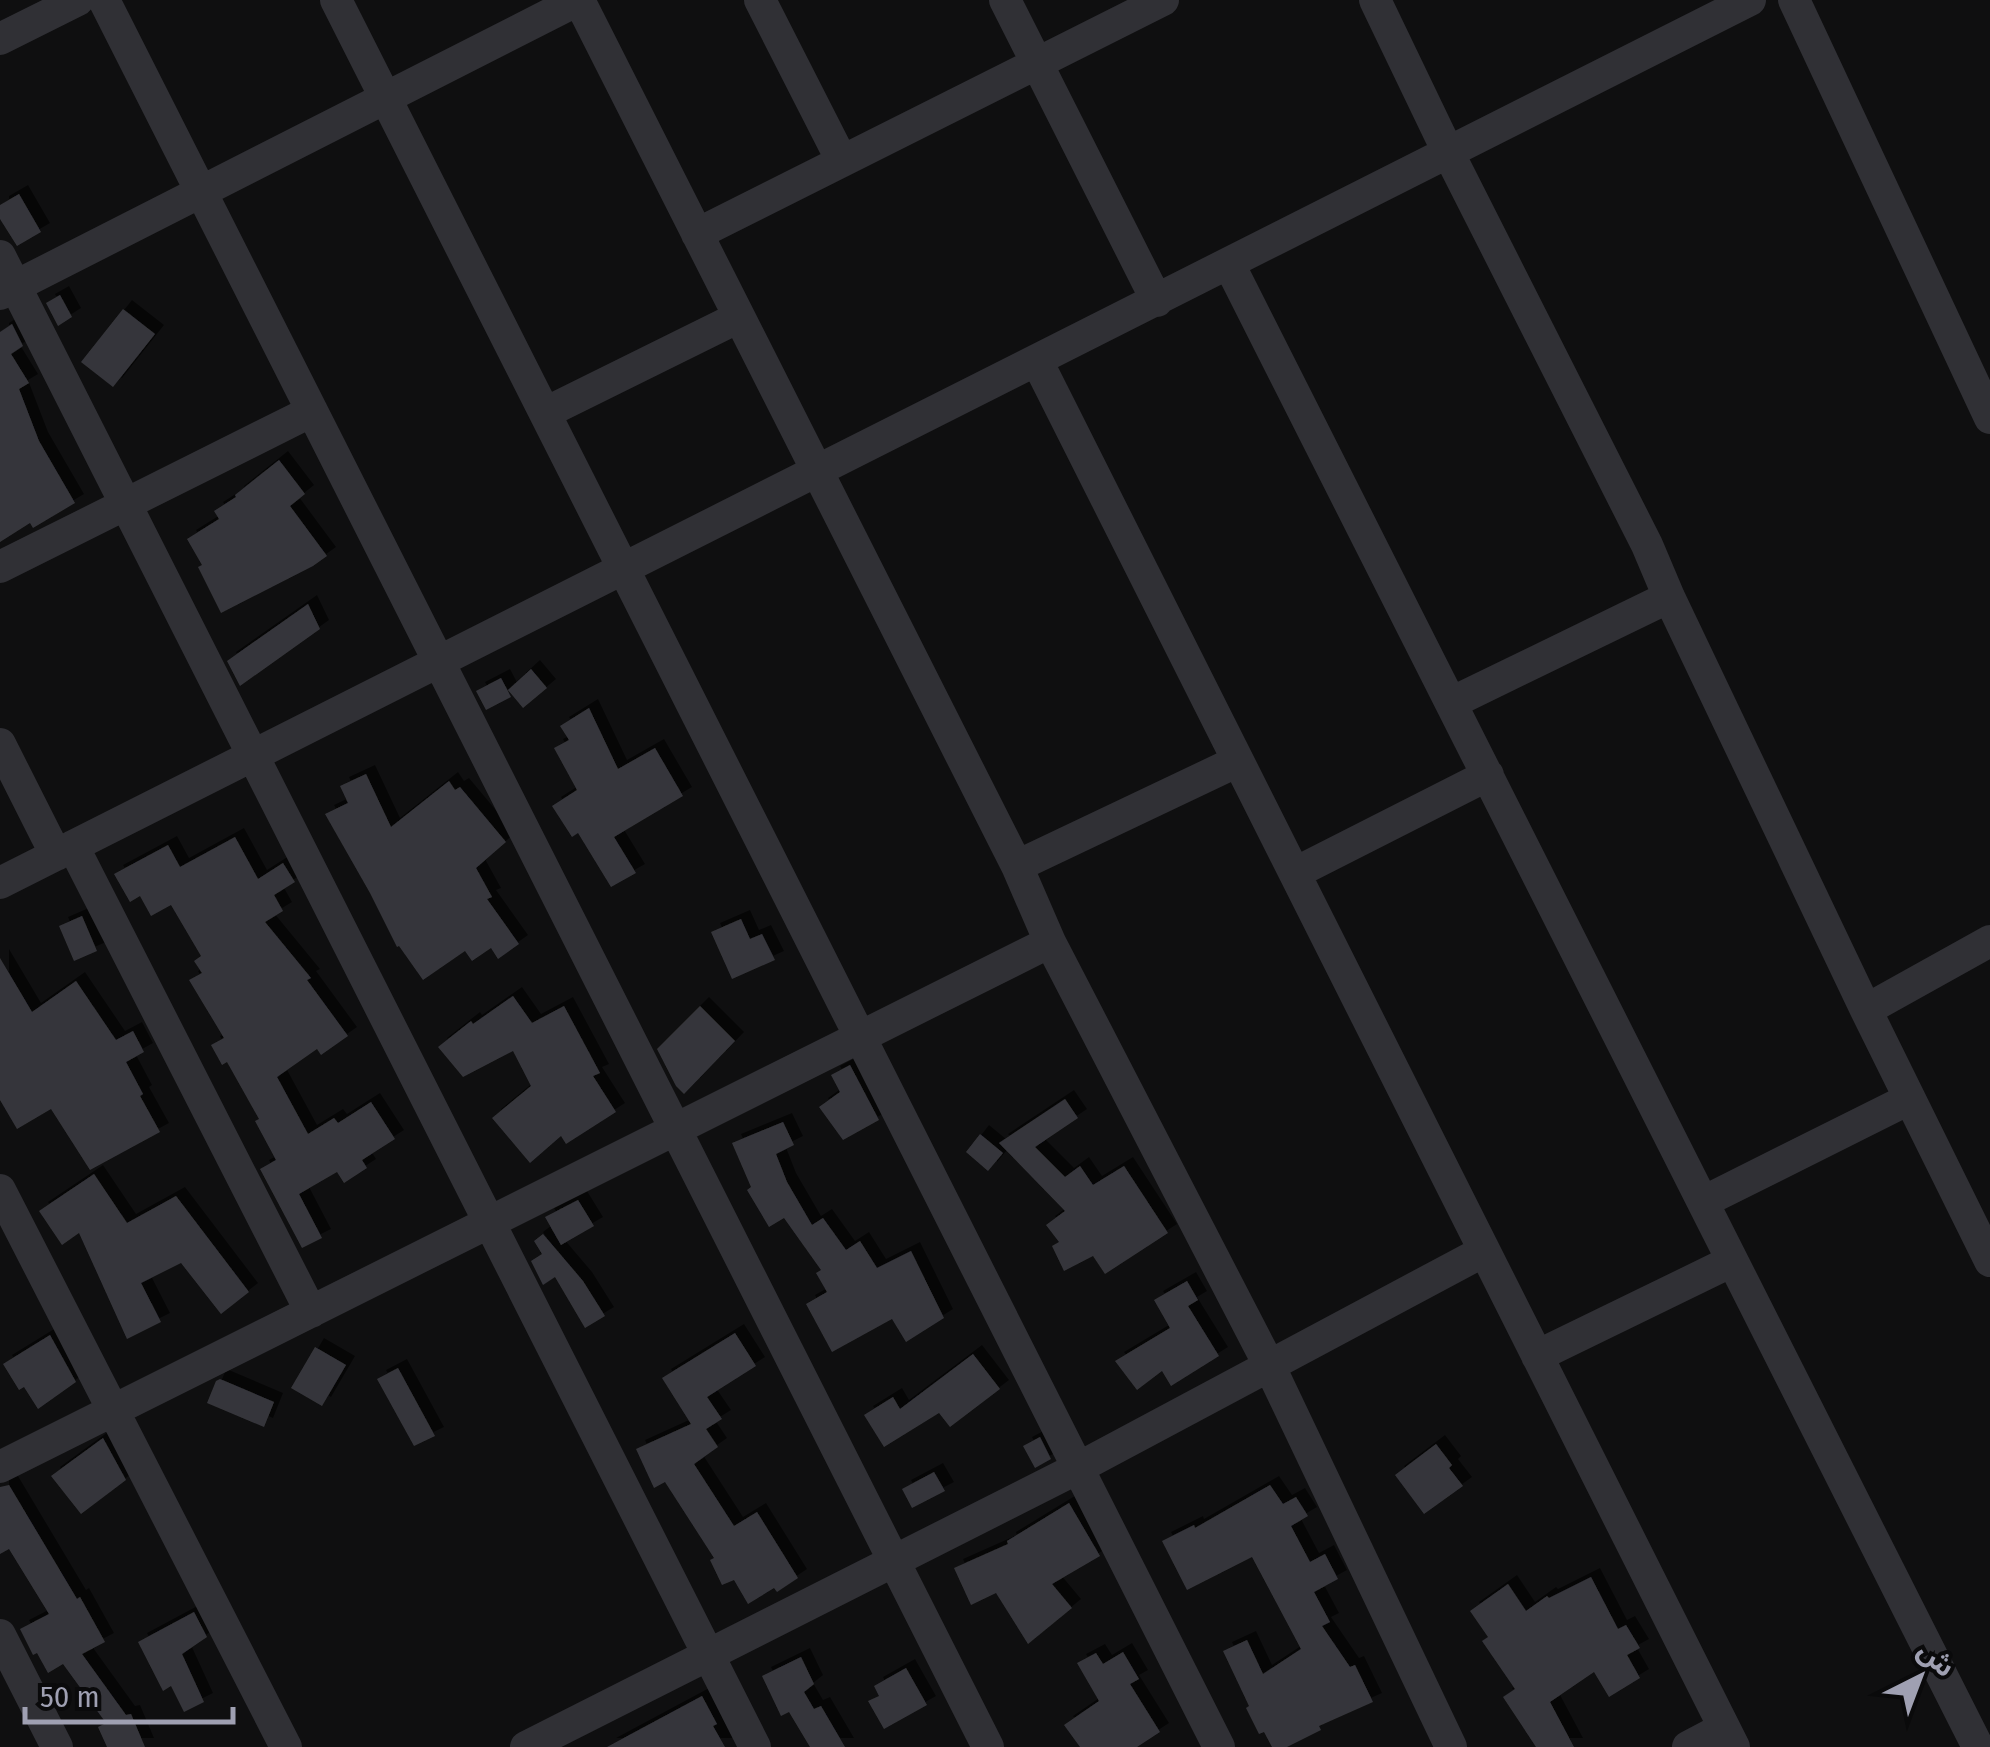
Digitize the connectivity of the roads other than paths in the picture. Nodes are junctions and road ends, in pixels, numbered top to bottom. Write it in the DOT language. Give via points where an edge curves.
graph roads {
  1 [pos="78,0"];
  2 [pos="104,0"];
  3 [pos="336,0"];
  4 [pos="578,0"];
  5 [pos="760,0"];
  6 [pos="1005,0"];
  7 [pos="1162,0"];
  8 [pos="1375,0"];
  9 [pos="1750,0"];
  10 [pos="1794,0"];
  11 [pos="0,39"];
  12 [pos="1037,64"];
  13 [pos="386,98"];
  14 [pos="1449,154"];
  15 [pos="842,161"];
  16 [pos="201,192"];
  17 [pos="697,234"];
  18 [pos="0,256"];
  19 [pos="1229,264"];
  20 [pos="8,290"];
  21 [pos="1156,301"];
  22 [pos="739,317"];
  23 [pos="1037,360"];
  24 [pos="312,412"];
  25 [pos="545,413"];
  26 [pos="1990,418"];
  27 [pos="817,472"];
  28 [pos="126,504"];
  29 [pos="0,568"];
  30 [pos="623,569"];
  31 [pos="1670,596"];
  32 [pos="438,662"];
  33 [pos="1451,703"];
  34 [pos="0,744"];
  35 [pos="253,756"];
  36 [pos="1238,760"];
  37 [pos="1488,776"];
  38 [pos="64,850"];
  39 [pos="1017,866"];
  40 [pos="1294,873"];
  41 [pos="0,883"];
  42 [pos="1990,940"];
  43 [pos="1050,942"];
  44 [pos="1866,1010"];
  45 [pos="860,1038"];
  46 [pos="1909,1100"];
  47 [pos="675,1130"];
  48 [pos="0,1190"];
  49 [pos="1703,1202"];
  50 [pos="1980,1216"];
  51 [pos="490,1223"];
  52 [pos="1484,1251"];
  53 [pos="1732,1261"];
  54 [pos="1990,1261"];
  55 [pos="311,1312"];
  56 [pos="1537,1356"];
  57 [pos="1269,1365"];
  58 [pos="113,1410"];
  59 [pos="0,1468"];
  60 [pos="1078,1468"];
  61 [pos="894,1561"];
  62 [pos="0,1635"];
  63 [pos="708,1654"];
  64 [pos="1977,1736"];
  65 [pos="1729,1738"];
  66 [pos="57,1747"];
  67 [pos="286,1747"];
  68 [pos="526,1747"];
  69 [pos="756,1747"];
  70 [pos="988,1747"];
  71 [pos="1219,1747"];
  72 [pos="1452,1747"];
  73 [pos="1688,1747"];
  1 -- 11 [label="street"];
  2 -- 16 [label="street"];
  3 -- 13 [label="street"];
  4 -- 13 [label="street"];
  4 -- 17 [label="street"];
  5 -- 15 [label="street"];
  6 -- 12 [label="street"];
  7 -- 12 [label="street"];
  8 -- 14 [label="street"];
  9 -- 14 [label="street"];
  10 -- 26 [label="street"];
  12 -- 15 [label="street"];
  12 -- 21 [label="street"];
  13 -- 16 [label="street"];
  13 -- 25 [label="street"];
  14 -- 19 [label="street"];
  14 -- 31 [label="street"];
  15 -- 17 [label="street"];
  16 -- 20 [label="street"];
  16 -- 24 [label="street"];
  17 -- 22 [label="street"];
  18 -- 20 [label="street"];
  19 -- 21 [label="street"];
  19 -- 33 [label="street"];
  20 -- 28 [label="street"];
  21 -- 23 [label="street"];
  22 -- 25 [label="street"];
  22 -- 27 [label="street"];
  23 -- 27 [label="street"];
  23 -- 36 [label="street"];
  24 -- 28 [label="street"];
  24 -- 32 [label="street"];
  25 -- 30 [label="street"];
  27 -- 30 [label="street"];
  27 -- 39 [label="street"];
  28 -- 29 [label="street"];
  28 -- 35 [label="street"];
  30 -- 32 [label="street"];
  30 -- 45 [label="street"];
  31 -- 33 [label="street"];
  31 -- 44 [label="street"];
  32 -- 35 [label="street"];
  32 -- 47 [label="street"];
  33 -- 37 [label="street"];
  34 -- 38 [label="street"];
  35 -- 38 [label="street"];
  35 -- 51 [label="street"];
  36 -- 39 [label="street"];
  36 -- 40 [label="street"];
  37 -- 40 [label="street"];
  37 -- 49 [label="street"];
  38 -- 41 [label="street"];
  38 -- 55 [label="street"];
  39 -- 43 [label="street"];
  40 -- 52 [label="street"];
  42 -- 44 [label="street"];
  43 -- 45 [label="street"];
  43 -- 57 [label="street"];
  44 -- 46 [label="street"];
  45 -- 47 [label="street"];
  45 -- 60 [label="street"];
  46 -- 49 [label="street"];
  46 -- 50 [label="street"];
  47 -- 51 [label="street"];
  47 -- 61 [label="street"];
  48 -- 58 [label="street"];
  49 -- 53 [label="street"];
  50 -- 54 [label="street"];
  51 -- 55 [label="street"];
  51 -- 63 [label="street"];
  52 -- 56 [label="street"];
  52 -- 57 [label="street"];
  53 -- 56 [label="street"];
  53 -- 64 [label="street"];
  55 -- 58 [label="street"];
  56 -- 65 [label="street"];
  57 -- 60 [label="street"];
  57 -- 72 [label="street"];
  58 -- 59 [label="street"];
  58 -- 67 [label="street"];
  60 -- 61 [label="street"];
  60 -- 71 [label="street"];
  61 -- 63 [label="street"];
  61 -- 70 [label="street"];
  62 -- 66 [label="street"];
  63 -- 68 [label="street"];
  63 -- 69 [label="street"];
  65 -- 73 [label="street"];
}
